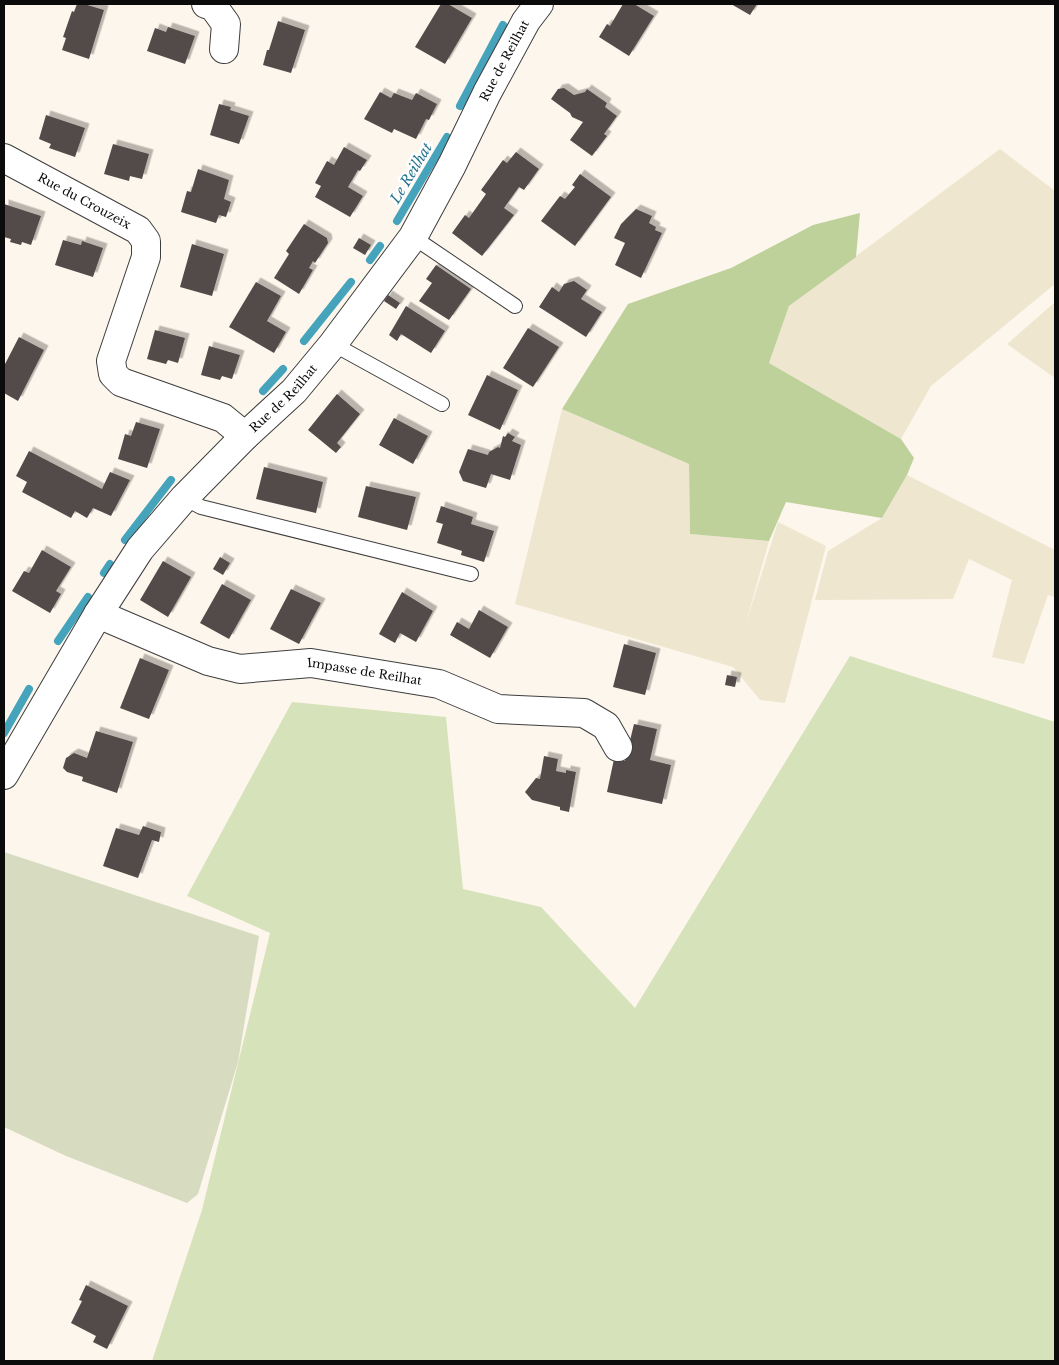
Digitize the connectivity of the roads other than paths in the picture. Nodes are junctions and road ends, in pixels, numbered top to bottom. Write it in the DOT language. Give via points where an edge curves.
graph roads {
  1 [pos="206,4"];
  2 [pos="538,4"];
  3 [pos="224,49"];
  4 [pos="4,158"];
  5 [pos="413,237"];
  6 [pos="515,306"];
  7 [pos="333,344"];
  8 [pos="442,404"];
  9 [pos="245,436"];
  10 [pos="184,498"];
  11 [pos="471,574"];
  12 [pos="98,614"];
  13 [pos="618,747"];
  14 [pos="4,775"];
  1 -- 3 [label="street" via="213,6 226,24"];
  2 -- 5 [label="street, Rue de Reilhat" via="487,93"];
  4 -- 9 [label="street, Rue du Crouzeix" via="138,230 146,240 146,257 111,361 113,374 121,382 223,418"];
  5 -- 6 [label="lane"];
  5 -- 7 [label="street, Rue de Reilhat"];
  7 -- 8 [label="lane"];
  7 -- 9 [label="street, Rue de Reilhat" via="294,391"];
  9 -- 10 [label="street, Rue de Reilhat"];
  10 -- 11 [label="lane" via="201,507"];
  10 -- 12 [label="street, Rue de Reilhat" via="140,549"];
  12 -- 13 [label="street, Impasse de Reilhat" via="208,661 240,669 311,663 439,684 498,709 584,713 606,726"];
  12 -- 14 [label="street, Rue de Reilhat"];
}
